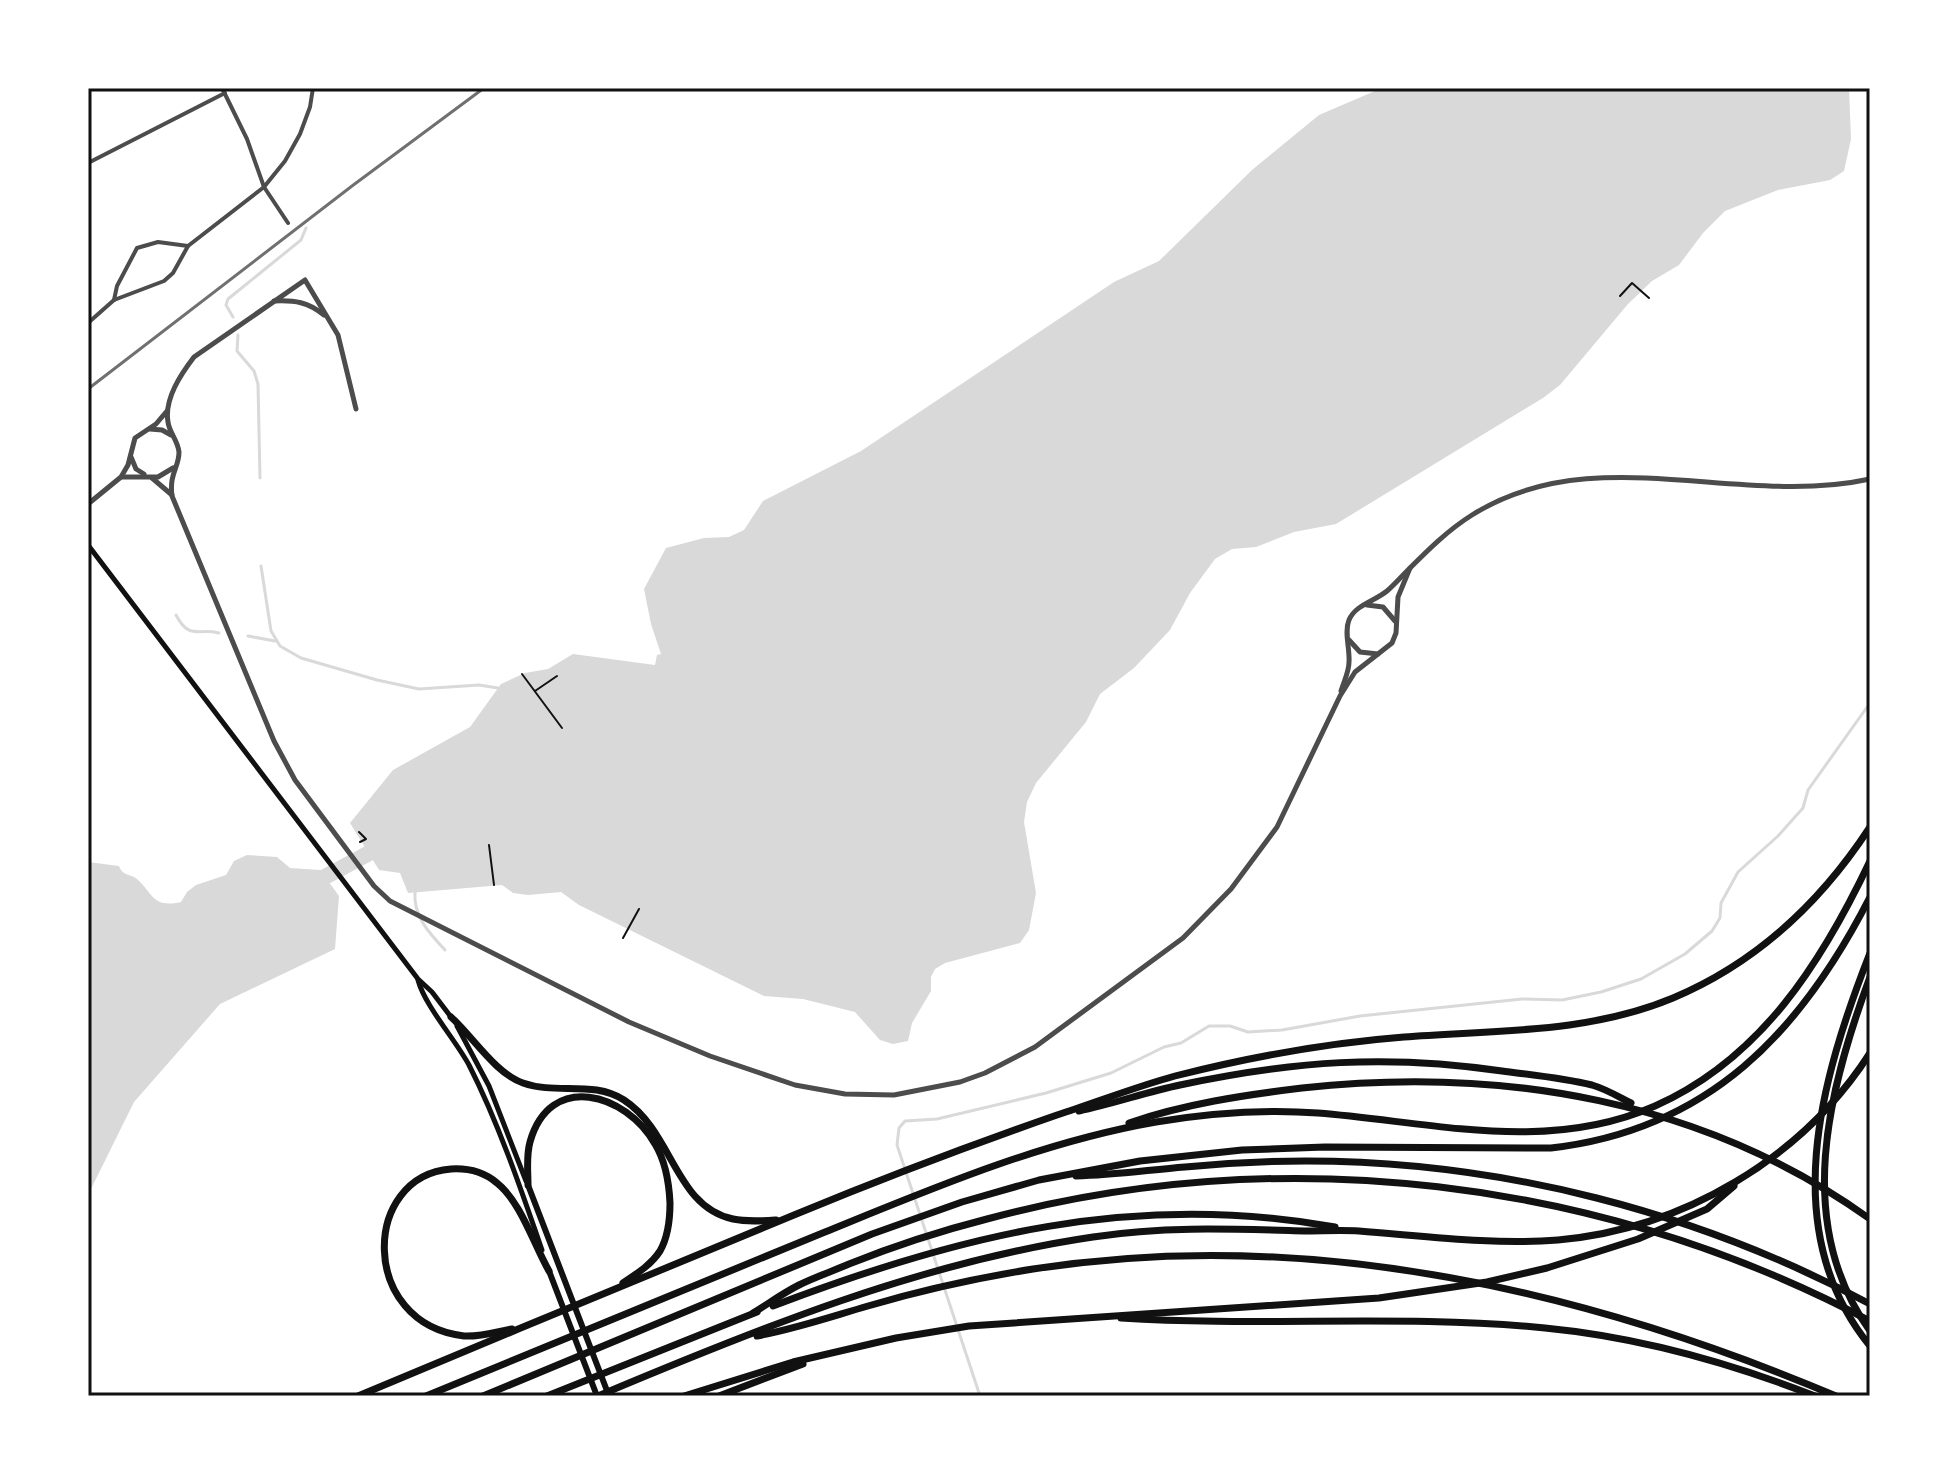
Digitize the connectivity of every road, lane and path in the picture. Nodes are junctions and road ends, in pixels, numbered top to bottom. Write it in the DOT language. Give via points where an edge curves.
graph roads {
  1 [pos="313,88"];
  2 [pos="223,91"];
  3 [pos="88,163"];
  4 [pos="264,187"];
  5 [pos="288,223"];
  6 [pos="188,246"];
  7 [pos="1620,296"];
  8 [pos="1649,298"];
  9 [pos="114,300"];
  10 [pos="273,301"];
  11 [pos="330,321"];
  12 [pos="88,323"];
  13 [pos="356,409"];
  14 [pos="168,410"];
  15 [pos="146,430"];
  16 [pos="173,438"];
  17 [pos="130,452"];
  18 [pos="174,467"];
  19 [pos="149,476"];
  20 [pos="121,477"];
  21 [pos="1870,479"];
  22 [pos="172,496"];
  23 [pos="88,504"];
  24 [pos="88,545"];
  25 [pos="1410,568"];
  26 [pos="1365,605"];
  27 [pos="1395,622"];
  28 [pos="1349,639"];
  29 [pos="1378,654"];
  30 [pos="522,674"];
  31 [pos="557,676"];
  32 [pos="535,691"];
  33 [pos="1340,696"];
  34 [pos="562,728"];
  35 [pos="1870,827"];
  36 [pos="359,832"];
  37 [pos="360,842"];
  38 [pos="489,845"];
  39 [pos="1870,861"];
  40 [pos="494,885"];
  41 [pos="1870,897"];
  42 [pos="639,909"];
  43 [pos="623,938"];
  44 [pos="1870,953"];
  45 [pos="1870,977"];
  46 [pos="418,979"];
  47 [pos="451,1017"];
  48 [pos="1870,1053"];
  49 [pos="1651,1112"];
  50 [pos="1061,1114"];
  51 [pos="1100,1133"];
  52 [pos="1750,1173"];
  53 [pos="1057,1176"];
  54 [pos="528,1185"];
  55 [pos="1870,1219"];
  56 [pos="782,1220"];
  57 [pos="1353,1231"];
  58 [pos="549,1271"];
  59 [pos="615,1289"];
  60 [pos="1870,1304"];
  61 [pos="753,1313"];
  62 [pos="1095,1317"];
  63 [pos="1870,1321"];
  64 [pos="529,1325"];
  65 [pos="1870,1331"];
  66 [pos="739,1340"];
  67 [pos="1870,1346"];
  68 [pos="817,1358"];
  69 [pos="358,1396"];
  70 [pos="426,1396"];
  71 [pos="483,1396"];
  72 [pos="547,1396"];
  73 [pos="598,1396"];
  74 [pos="609,1396"];
  75 [pos="684,1396"];
  76 [pos="719,1396"];
  77 [pos="1815,1396"];
  78 [pos="1836,1396"];
  1 -- 4 [label="street" via="300,134"];
  2 -- 3 [label="street"];
  2 -- 4 [label="street"];
  4 -- 5 [label="street"];
  4 -- 6 [label="street"];
  6 -- 9 [label="street" via="164,281"];
  6 -- 9 [label="street" via="158,242 137,248"];
  7 -- 8 [label="path" via="1632,283"];
  9 -- 12 [label="street"];
  10 -- 11 [label="street" via="313,306"];
  10 -- 11 [label="street" via="305,280"];
  10 -- 14 [label="street" via="194,357 182,372"];
  11 -- 13 [label="street"];
  14 -- 15 [label="street"];
  14 -- 16 [label="street"];
  15 -- 16 [label="street" via="162,430"];
  15 -- 17 [label="street" via="135,438"];
  16 -- 18 [label="street" via="179,451"];
  17 -- 19 [label="street" via="134,466"];
  17 -- 20 [label="street"];
  18 -- 19 [label="street" via="165,475"];
  18 -- 22 [label="street"];
  19 -- 20 [label="street"];
  19 -- 22 [label="street"];
  20 -- 23 [label="street"];
  21 -- 25 [label="street" via="1781,488 1622,476 1568,479 1516,493 1474,514"];
  22 -- 33 [label="street" via="277,749 374,886 395,904 629,1022 710,1056 832,1093 894,1095 936,1089 985,1073 1035,1047 1183,938 1231,889 1277,827"];
  24 -- 46 [label="main road"];
  25 -- 26 [label="street"];
  25 -- 27 [label="street"];
  26 -- 27 [label="street" via="1383,607"];
  26 -- 28 [label="street" via="1349,619"];
  27 -- 29 [label="street" via="1394,641"];
  28 -- 29 [label="street" via="1360,652"];
  28 -- 33 [label="street" via="1349,667"];
  29 -- 33 [label="street" via="1355,672"];
  30 -- 32 [label="path"];
  31 -- 32 [label="path"];
  32 -- 34 [label="path"];
  35 -- 50 [label="highway" via="1826,887 1774,937 1721,974 1654,1005 1573,1025 1383,1039 1278,1053 1155,1082"];
  36 -- 37 [label="path" via="366,839"];
  38 -- 40 [label="path"];
  39 -- 51 [label="highway" via="1831,937 1785,1003 1744,1048 1714,1073 1642,1111 1563,1131 1512,1133 1254,1111"];
  41 -- 53 [label="highway" via="1828,971 1749,1064 1703,1098 1640,1128 1551,1148 1263,1149 1161,1158"];
  42 -- 43 [label="path"];
  44 -- 67 [label="highway" via="1825,1091 1815,1168 1820,1240 1838,1296"];
  45 -- 65 [label="highway" via="1838,1076 1826,1149 1826,1219 1839,1275"];
  46 -- 47 [label="main road"];
  46 -- 58 [label="main road" via="480,1090"];
  47 -- 54 [label="main road" via="482,1072"];
  47 -- 56 [label="highway" via="517,1081 601,1090 632,1105 654,1127 692,1194 712,1211 735,1220"];
  48 -- 52 [label="highway" via="1834,1101"];
  49 -- 50 [label="highway" via="1595,1086 1561,1079 1363,1060 1249,1072"];
  49 -- 51 [label="highway" via="1524,1087 1384,1082 1243,1097 1156,1114"];
  49 -- 55 [label="highway" via="1757,1152"];
  50 -- 56 [label="highway"];
  51 -- 70 [label="highway" via="926,1191"];
  52 -- 57 [label="highway" via="1693,1204 1610,1232 1520,1241"];
  52 -- 62 [label="highway" via="1707,1209 1638,1239 1504,1279 1371,1298"];
  53 -- 60 [label="highway" via="1303,1161 1485,1176 1564,1191 1682,1224"];
  53 -- 71 [label="highway" via="911,1219"];
  54 -- 59 [label="highway" via="532,1136 559,1103 579,1096 600,1098 643,1127 665,1165 668,1227 654,1258"];
  54 -- 74 [label="main road"];
  56 -- 59 [label="highway"];
  57 -- 61 [label="highway" via="1237,1217 1134,1216 1030,1228 943,1247"];
  57 -- 66 [label="highway" via="1217,1227 1055,1243 929,1274"];
  58 -- 64 [label="highway" via="509,1196 481,1173 454,1169 426,1177 402,1197 390,1216 386,1268 397,1295 415,1316 465,1336"];
  58 -- 73 [label="main road"];
  59 -- 64 [label="highway"];
  61 -- 63 [label="highway" via="800,1284 918,1239 1055,1202 1163,1185 1283,1178 1402,1182 1523,1198 1643,1228 1756,1267"];
  61 -- 72 [label="highway"];
  62 -- 68 [label="highway" via="946,1329"];
  62 -- 77 [label="highway" via="1560,1329 1678,1352"];
  64 -- 69 [label="highway"];
  66 -- 73 [label="highway"];
  66 -- 78 [label="highway" via="955,1284 1055,1266 1156,1256 1257,1255 1368,1264 1477,1282 1596,1312"];
  68 -- 75 [label="highway"];
  68 -- 76 [label="highway"];
}
